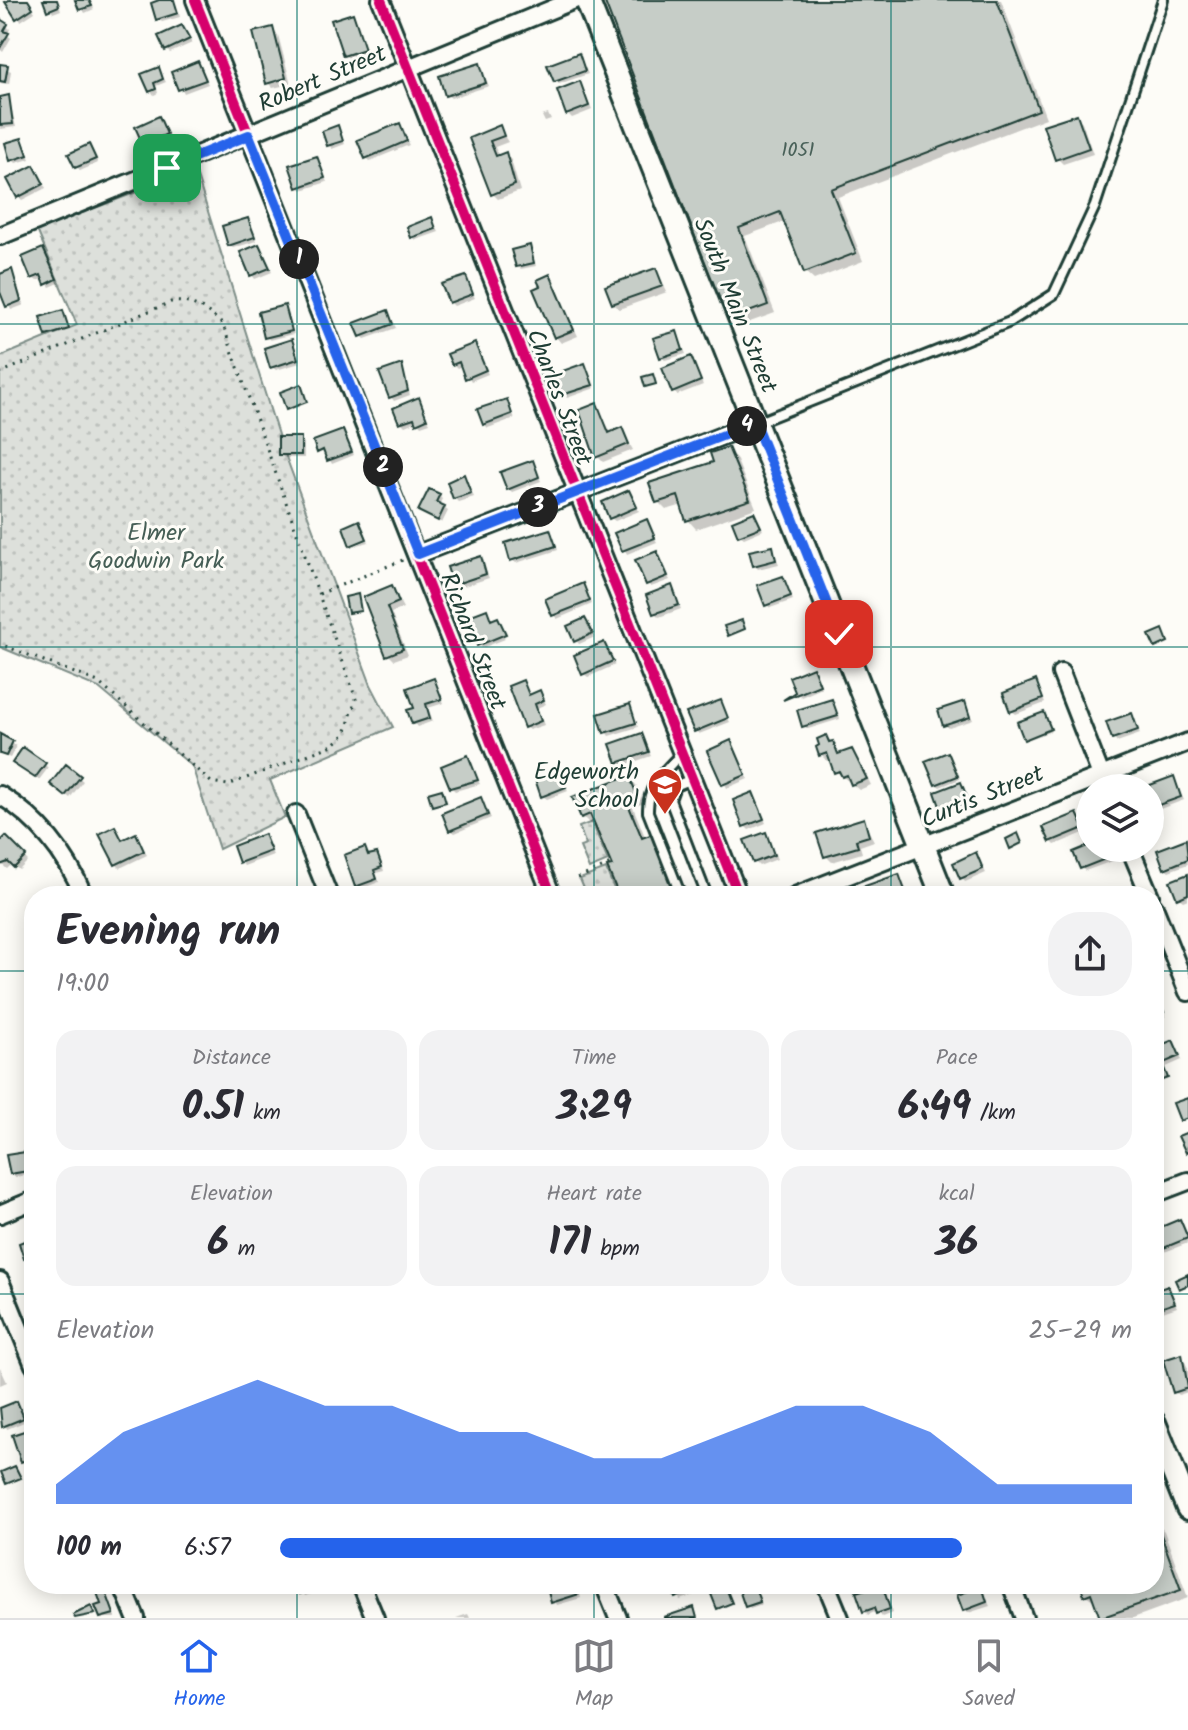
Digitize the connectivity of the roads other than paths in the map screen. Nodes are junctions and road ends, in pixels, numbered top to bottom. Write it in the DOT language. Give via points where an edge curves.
graph roads {
  1 [pos="195,0"];
  2 [pos="381,0"];
  3 [pos="574,0"];
  4 [pos="587,0"];
  5 [pos="1163,0"];
  6 [pos="409,67"];
  7 [pos="249,135"];
  8 [pos="0,235"];
  9 [pos="755,423"];
  10 [pos="576,492"];
  11 [pos="418,554"];
  12 [pos="1061,673"];
  13 [pos="1188,742"];
  14 [pos="681,754"];
  15 [pos="1101,774"];
  16 [pos="1119,774"];
  17 [pos="692,779"];
  18 [pos="1076,791"];
  19 [pos="0,795"];
  20 [pos="296,814"];
  21 [pos="923,845"];
  22 [pos="1136,862"];
  23 [pos="78,886"];
  24 [pos="325,886"];
  25 [pos="548,886"];
  26 [pos="677,886"];
  27 [pos="703,886"];
  28 [pos="735,886"];
  29 [pos="820,886"];
  30 [pos="939,886"];
  31 [pos="1146,886"];
  32 [pos="1164,932"];
  33 [pos="1188,992"];
  34 [pos="1188,1181"];
  35 [pos="1164,1190"];
  36 [pos="24,1204"];
  37 [pos="0,1214"];
  38 [pos="0,1281"];
  39 [pos="24,1340"];
  40 [pos="1164,1448"];
  41 [pos="1188,1508"];
  42 [pos="126,1594"];
  43 [pos="365,1594"];
  44 [pos="608,1594"];
  45 [pos="830,1594"];
  46 [pos="1015,1594"];
  47 [pos="136,1618"];
  48 [pos="375,1618"];
  49 [pos="618,1618"];
  50 [pos="840,1618"];
  51 [pos="1024,1618"];
  1 -- 7 [label="street, Richard Street"];
  2 -- 6 [label="street, Charles Street"];
  3 -- 6 [label="street, Robert Street"];
  4 -- 9 [label="street, South Main Street"];
  5 -- 9 [label="lane" via="1095,206 1054,294 1010,322"];
  6 -- 7 [label="street, Robert Street"];
  6 -- 10 [label="street, Charles Street"];
  7 -- 8 [label="street, Robert Street"];
  7 -- 11 [label="street, Richard Street"];
  9 -- 10 [label="street"];
  9 -- 21 [label="street, South Main Street"];
  10 -- 11 [label="street"];
  10 -- 14 [label="street, Charles Street"];
  11 -- 25 [label="street, Richard Street"];
  12 -- 15 [label="street"];
  13 -- 16 [label="street, Curtis Street"];
  14 -- 17 [label="street, Charles Street"];
  14 -- 26 [label="lane" via="659,776 648,798 648,812"];
  17 -- 27 [label="lane" via="675,786 670,800"];
  17 -- 28 [label="street, Charles Street"];
  18 -- 21 [label="street, Curtis Street"];
  19 -- 23 [label="street" via="52,838"];
  20 -- 24 [label="street"];
  21 -- 29 [label="street, Curtis Street"];
  21 -- 30 [label="street, South Main Street"];
  22 -- 31 [label="street"];
  32 -- 33 [label="street"];
  34 -- 35 [label="street"];
  36 -- 37 [label="street"];
  38 -- 39 [label="street"];
  40 -- 41 [label="street"];
  42 -- 47 [label="street"];
  43 -- 48 [label="street"];
  44 -- 49 [label="street"];
  45 -- 50 [label="street"];
  46 -- 51 [label="street"];
}
